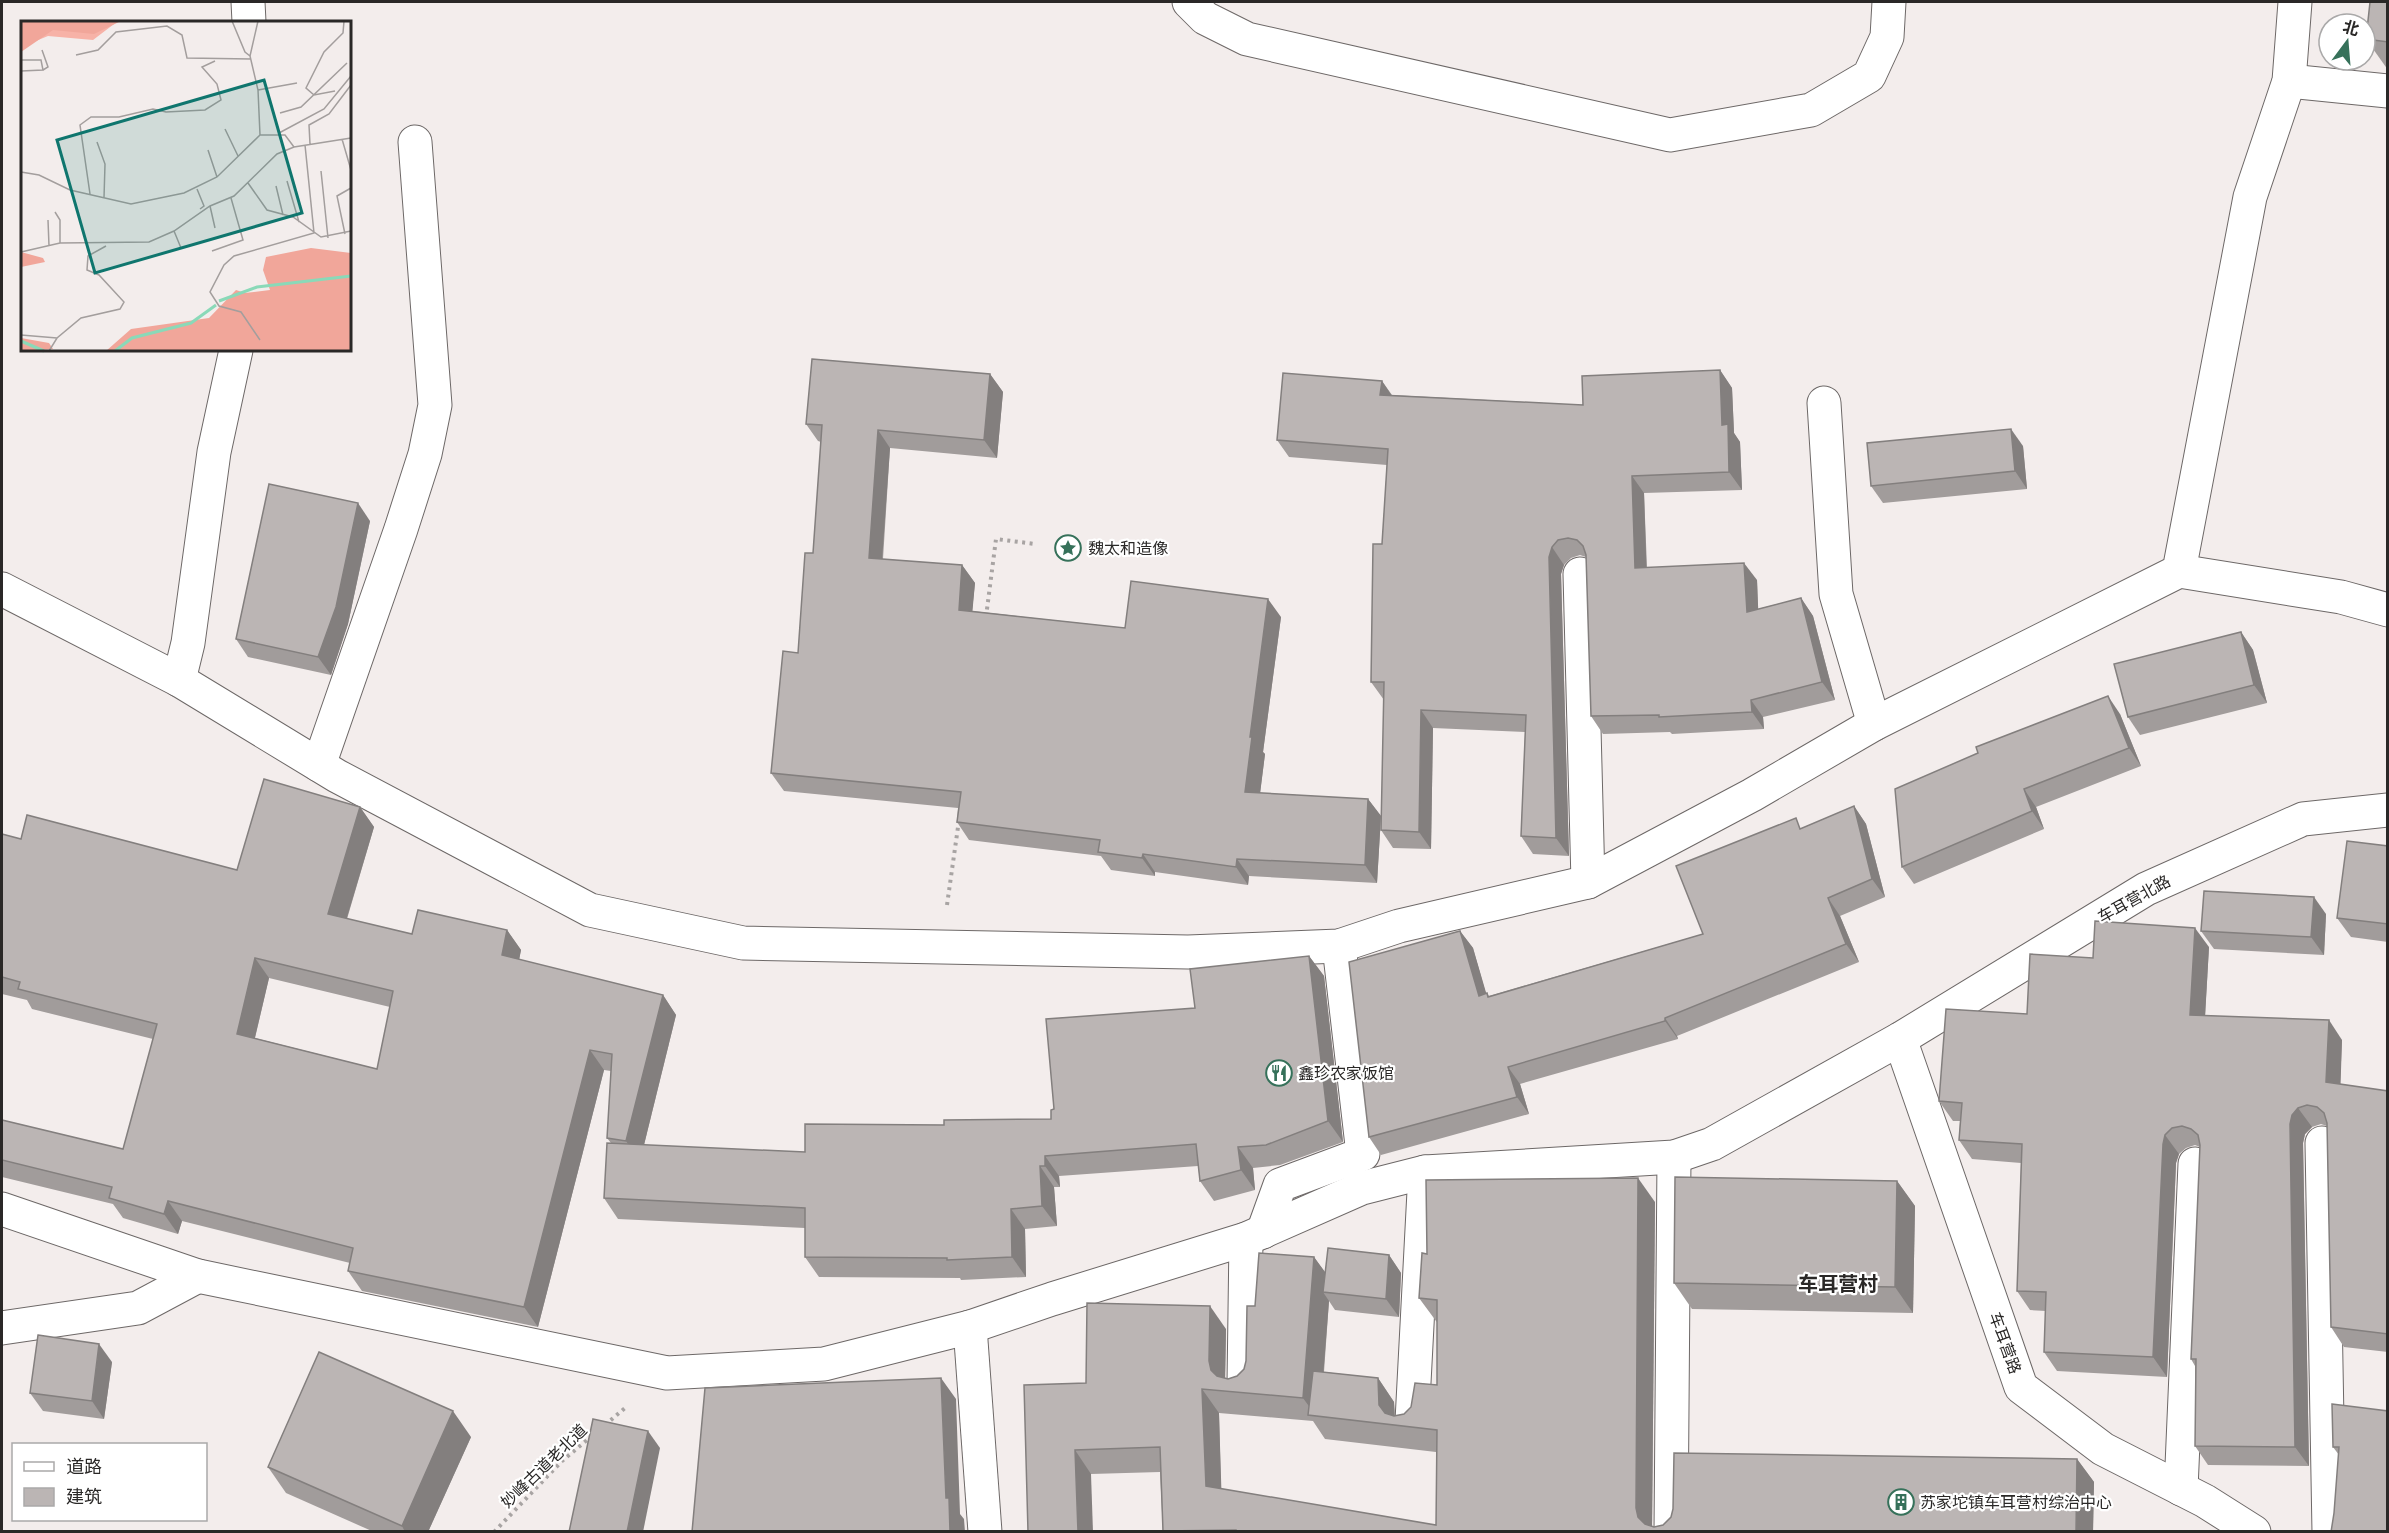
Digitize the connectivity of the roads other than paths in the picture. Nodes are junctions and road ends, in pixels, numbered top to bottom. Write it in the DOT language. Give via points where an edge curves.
graph roads {
  1 [pos="248,2"];
  2 [pos="1189,2"];
  3 [pos="1889,2"];
  4 [pos="2295,2"];
  5 [pos="249,21"];
  6 [pos="2289,81"];
  7 [pos="2388,91"];
  8 [pos="416,142"];
  9 [pos="236,351"];
  10 [pos="1824,403"];
  11 [pos="2179,571"];
  12 [pos="1580,574"];
  13 [pos="2,589"];
  14 [pos="2387,610"];
  15 [pos="179,680"];
  16 [pos="1874,724"];
  17 [pos="319,765"];
  18 [pos="2388,810"];
  19 [pos="1588,882"];
  20 [pos="1339,946"];
  21 [pos="1900,1039"];
  22 [pos="2322,1143"];
  23 [pos="1674,1157"];
  24 [pos="2195,1164"];
  25 [pos="1425,1172"];
  26 [pos="2,1209"];
  27 [pos="1255,1236"];
  28 [pos="198,1276"];
  29 [pos="2,1328"];
  30 [pos="970,1328"];
  31 [pos="1244,1384"];
  32 [pos="1412,1421"];
  33 [pos="2181,1489"];
  34 [pos="985,1532"];
  35 [pos="1671,1532"];
  36 [pos="2254,1532"];
  37 [pos="2329,1532"];
  1 -- 5 [label="street"];
  2 -- 3 [label="street" via="1204,18 1247,39 1670,135 1811,110 1869,76 1887,37"];
  4 -- 6 [label="street"];
  6 -- 7 [label="street"];
  6 -- 11 [label="street" via="2250,197"];
  8 -- 17 [label="street" via="435,405 425,454 401,529"];
  9 -- 15 [label="street" via="214,452 188,643"];
  10 -- 16 [label="street" via="1836,594"];
  11 -- 14 [label="street" via="2341,597"];
  11 -- 16 [label="street"];
  12 -- 19 [label="street"];
  13 -- 15 [label="street"];
  15 -- 17 [label="street"];
  16 -- 19 [label="street" via="1752,795"];
  17 -- 20 [label="street" via="590,910 743,943 1188,952"];
  18 -- 21 [label="street, 车耳营北路" via="2303,819 2146,889"];
  19 -- 20 [label="street" via="1399,926"];
  20 -- 27 [label="street" via="1363,1154 1280,1185"];
  21 -- 23 [label="street, 车耳营北路" via="1712,1144"];
  21 -- 33 [label="street, 车耳营路" via="2020,1387 2103,1449"];
  22 -- 37 [label="street"];
  23 -- 25 [label="street, 车耳营北路"];
  23 -- 35 [label="street"];
  24 -- 33 [label="street"];
  25 -- 27 [label="street, 车耳营北路" via="1362,1188"];
  25 -- 32 [label="street"];
  26 -- 28 [label="street, 车耳营北路"];
  27 -- 30 [label="street, 车耳营北路"];
  27 -- 31 [label="street"];
  28 -- 29 [label="street" via="138,1308"];
  28 -- 30 [label="street, 车耳营北路" via="667,1373 824,1364"];
  30 -- 34 [label="street"];
  33 -- 36 [label="street, 车耳营路"];
}
